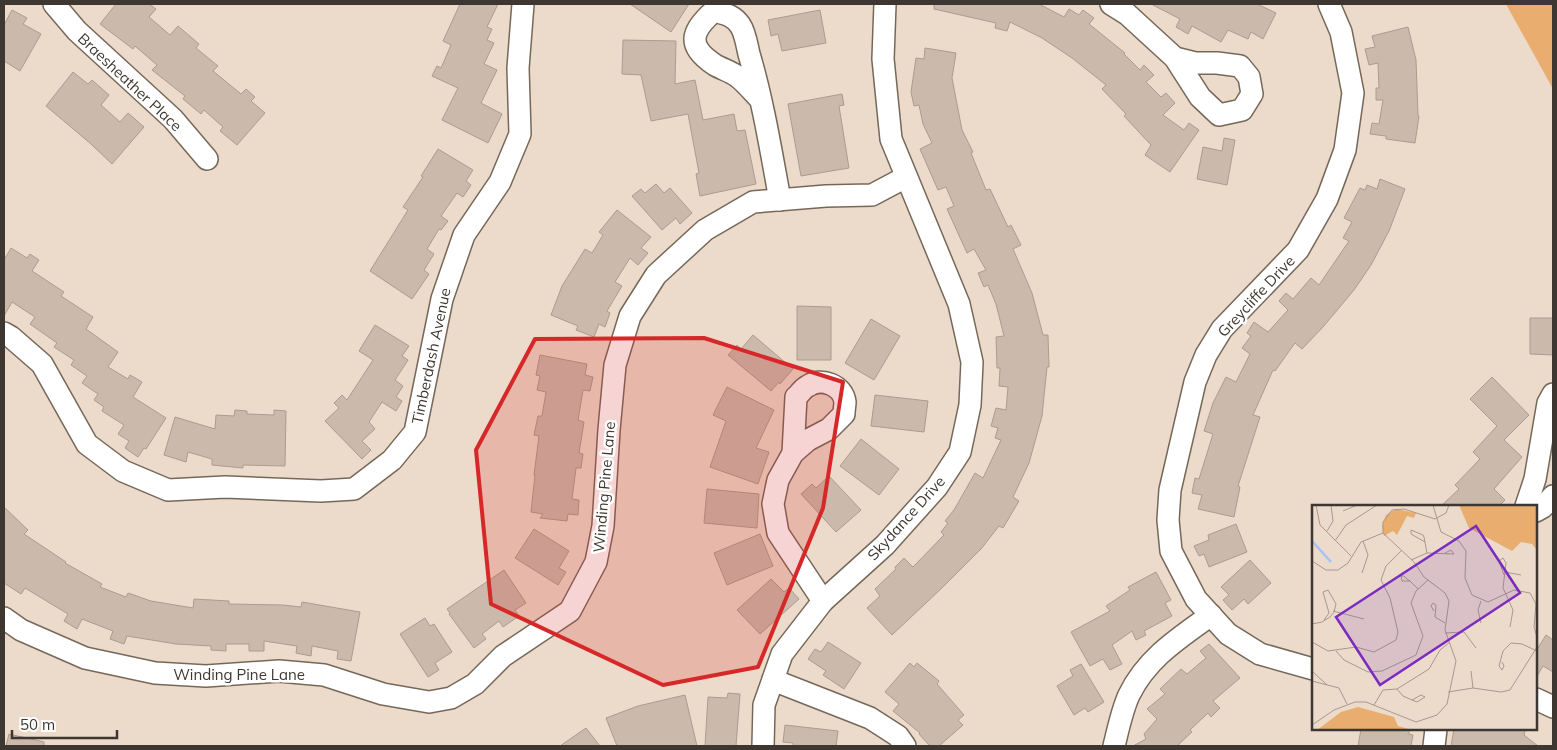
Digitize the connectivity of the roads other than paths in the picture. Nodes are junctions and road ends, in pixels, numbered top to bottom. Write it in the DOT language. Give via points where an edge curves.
graph roads {
  1 [pos="54,4"];
  2 [pos="523,4"];
  3 [pos="885,4"];
  4 [pos="1111,4"];
  5 [pos="1329,4"];
  6 [pos="1175,58"];
  7 [pos="760,99"];
  8 [pos="208,159"];
  9 [pos="906,177"];
  10 [pos="780,200"];
  11 [pos="4,333"];
  12 [pos="1553,394"];
  13 [pos="793,453"];
  14 [pos="1542,508"];
  15 [pos="822,601"];
  16 [pos="1211,615"];
  17 [pos="4,618"];
  18 [pos="1312,668"];
  19 [pos="773,680"];
  20 [pos="1537,699"];
  21 [pos="1553,707"];
  22 [pos="1436,730"];
  23 [pos="763,746"];
  24 [pos="905,746"];
  25 [pos="1114,746"];
  26 [pos="1434,746"];
  1 -- 8 [label="street, Braesheather Place" via="77,31 173,119"];
  2 -- 11 [label="street, Timberdash Avenue" via="518,68 520,134 500,182 464,235 442,299 415,432 392,460 354,488 321,491 225,487 168,490 123,471 87,444 42,364"];
  3 -- 9 [label="street, Skydance Drive" via="883,59 891,139"];
  4 -- 6 [label="street" via="1127,14"];
  5 -- 16 [label="street, Greycliffe Drive" via="1341,32 1353,93 1345,150 1327,199 1298,250 1222,329 1206,355 1195,382 1170,490 1171,551 1196,599"];
  7 -- 10 [label="street"];
  9 -- 10 [label="street, Winding Pine Lane" via="872,195"];
  9 -- 15 [label="street, Skydance Drive" via="959,304 972,362 970,405 960,452 937,487 885,545"];
  10 -- 17 [label="street, Winding Pine Lane" via="753,202 706,230 656,275 630,316 615,366 603,526 596,562 570,611 503,656 475,684 451,698 429,702 383,694 324,675 279,671 206,676 155,673 85,658 21,630"];
  12 -- 14 [label="street" via="1548,403 1535,479"];
  13 -- 15 [label="street" via="778,480 773,504 778,533"];
  15 -- 19 [label="street, Skydance Drive" via="782,654"];
  16 -- 18 [label="street, Greycliffe Drive" via="1228,634 1260,654"];
  16 -- 25 [label="street" via="1167,647 1147,667 1129,695"];
  19 -- 23 [label="street, Skydance Drive" via="764,706"];
  19 -- 24 [label="street" via="870,718 898,736"];
  20 -- 21 [label="street"];
  22 -- 26 [label="street"];
}
